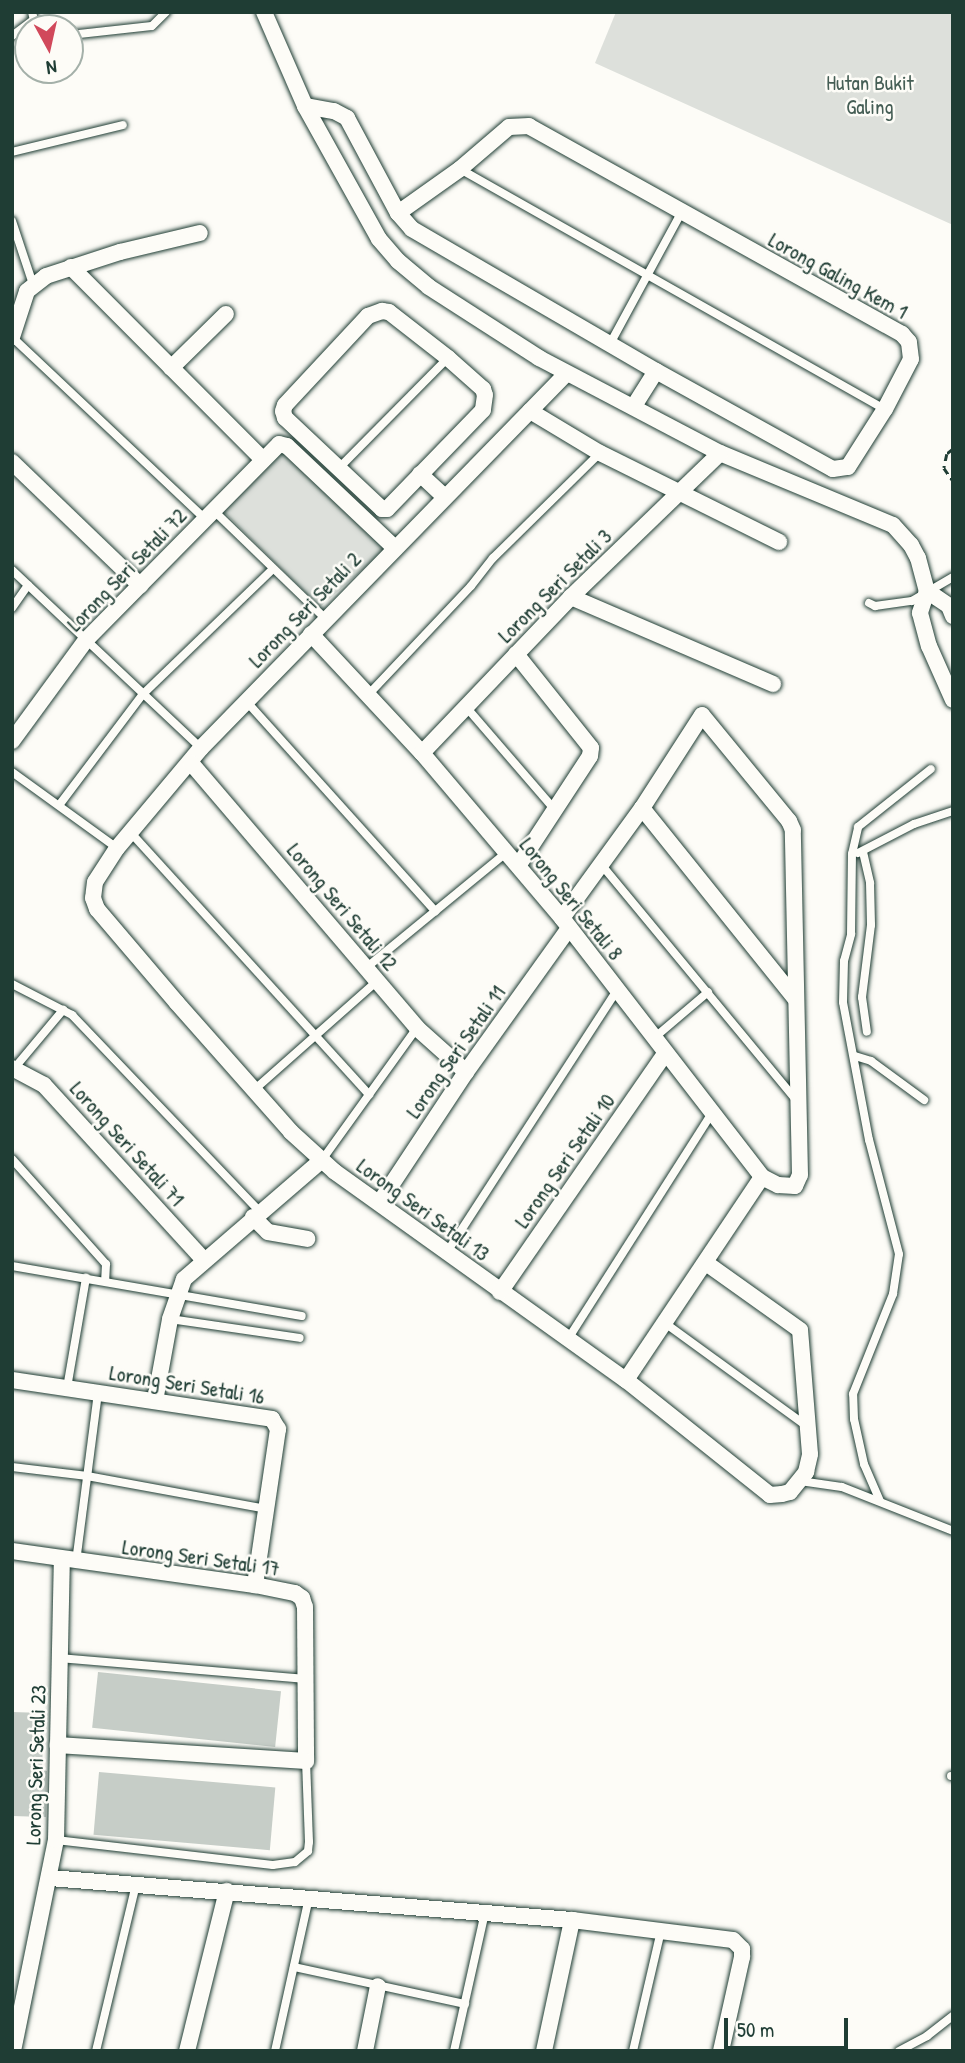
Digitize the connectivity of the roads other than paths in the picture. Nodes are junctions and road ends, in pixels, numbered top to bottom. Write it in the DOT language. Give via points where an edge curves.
graph roads {
  1 [pos="166,12"];
  2 [pos="264,12"];
  3 [pos="84,33"];
  4 [pos="305,106"];
  5 [pos="123,125"];
  6 [pos="12,152"];
  7 [pos="460,169"];
  8 [pos="398,214"];
  9 [pos="681,214"];
  10 [pos="12,221"];
  11 [pos="200,233"];
  12 [pos="71,267"];
  13 [pos="648,276"];
  14 [pos="33,284"];
  15 [pos="226,314"];
  16 [pos="12,337"];
  17 [pos="611,342"];
  18 [pos="448,358"];
  19 [pos="171,368"];
  20 [pos="656,371"];
  21 [pos="566,374"];
  22 [pos="634,406"];
  23 [pos="885,409"];
  24 [pos="530,411"];
  25 [pos="600,453"];
  26 [pos="720,453"];
  27 [pos="263,460"];
  28 [pos="12,462"];
  29 [pos="338,469"];
  30 [pos="420,474"];
  31 [pos="679,493"];
  32 [pos="445,497"];
  33 [pos="209,515"];
  34 [pos="779,542"];
  35 [pos="395,548"];
  36 [pos="273,569"];
  37 [pos="12,570"];
  38 [pos="953,577"];
  39 [pos="141,585"];
  40 [pos="29,586"];
  41 [pos="927,591"];
  42 [pos="571,597"];
  43 [pos="869,603"];
  44 [pos="12,608"];
  45 [pos="953,616"];
  46 [pos="326,619"];
  47 [pos="311,634"];
  48 [pos="86,640"];
  49 [pos="516,653"];
  50 [pos="773,684"];
  51 [pos="143,694"];
  52 [pos="368,696"];
  53 [pos="953,700"];
  54 [pos="246,701"];
  55 [pos="466,707"];
  56 [pos="12,741"];
  57 [pos="201,748"];
  58 [pos="422,752"];
  59 [pos="191,763"];
  60 [pos="931,769"];
  61 [pos="12,772"];
  62 [pos="60,804"];
  63 [pos="642,808"];
  64 [pos="555,810"];
  65 [pos="953,811"];
  66 [pos="131,833"];
  67 [pos="117,848"];
  68 [pos="507,852"];
  69 [pos="863,852"];
  70 [pos="852,854"];
  71 [pos="600,863"];
  72 [pos="518,866"];
  73 [pos="92,891"];
  74 [pos="435,911"];
  75 [pos="566,923"];
  76 [pos="372,974"];
  77 [pos="12,984"];
  78 [pos="617,990"];
  79 [pos="708,992"];
  80 [pos="795,998"];
  81 [pos="63,1010"];
  82 [pos="417,1028"];
  83 [pos="867,1032"];
  84 [pos="314,1036"];
  85 [pos="653,1039"];
  86 [pos="665,1054"];
  87 [pos="855,1056"];
  88 [pos="13,1069"];
  89 [pos="466,1072"];
  90 [pos="254,1090"];
  91 [pos="369,1095"];
  92 [pos="923,1100"];
  93 [pos="798,1103"];
  94 [pos="712,1113"];
  95 [pos="12,1159"];
  96 [pos="322,1160"];
  97 [pos="762,1177"];
  98 [pos="380,1202"];
  99 [pos="257,1215"];
  100 [pos="307,1240"];
  101 [pos="447,1252"];
  102 [pos="203,1259"];
  103 [pos="706,1263"];
  104 [pos="12,1266"];
  105 [pos="86,1278"];
  106 [pos="105,1282"];
  107 [pos="500,1292"];
  108 [pos="177,1294"];
  109 [pos="302,1316"];
  110 [pos="170,1319"];
  111 [pos="665,1324"];
  112 [pos="300,1338"];
  113 [pos="568,1339"];
  114 [pos="12,1380"];
  115 [pos="626,1380"];
  116 [pos="67,1388"];
  117 [pos="98,1392"];
  118 [pos="155,1401"];
  119 [pos="808,1427"];
  120 [pos="12,1467"];
  121 [pos="87,1476"];
  122 [pos="795,1486"];
  123 [pos="880,1501"];
  124 [pos="266,1509"];
  125 [pos="953,1531"];
  126 [pos="12,1551"];
  127 [pos="69,1561"];
  128 [pos="256,1585"];
  129 [pos="60,1658"];
  130 [pos="305,1679"];
  131 [pos="58,1745"];
  132 [pos="306,1761"];
  133 [pos="56,1840"];
  134 [pos="50,1878"];
  135 [pos="136,1884"];
  136 [pos="227,1891"];
  137 [pos="309,1898"];
  138 [pos="485,1912"];
  139 [pos="572,1920"];
  140 [pos="661,1931"];
  141 [pos="294,1967"];
  142 [pos="378,1986"];
  143 [pos="465,2004"];
  144 [pos="953,2016"];
  145 [pos="13,2051"];
  146 [pos="96,2051"];
  147 [pos="187,2051"];
  148 [pos="275,2051"];
  149 [pos="365,2051"];
  150 [pos="454,2051"];
  151 [pos="544,2051"];
  152 [pos="634,2051"];
  153 [pos="721,2051"];
  154 [pos="899,2051"];
  1 -- 3 [label="lane" via="152,26"];
  2 -- 4 [label="street"];
  4 -- 8 [label="street, Lorong Galing Kem 1" via="347,118"];
  4 -- 21 [label="street" via="388,251 444,298"];
  5 -- 6 [label="lane"];
  7 -- 8 [label="street, Lorong Galing Kem 1"];
  7 -- 9 [label="street, Lorong Galing Kem 1" via="509,127 529,126"];
  7 -- 13 [label="lane"];
  8 -- 17 [label="street, Lorong Galing Kem 1" via="412,229"];
  9 -- 13 [label="lane"];
  9 -- 23 [label="street, Lorong Galing Kem 1" via="902,334 909,342 911,359"];
  10 -- 14 [label="lane"];
  11 -- 12 [label="street"];
  12 -- 14 [label="street"];
  12 -- 19 [label="street"];
  13 -- 17 [label="lane"];
  13 -- 23 [label="lane"];
  14 -- 16 [label="street"];
  15 -- 19 [label="street"];
  16 -- 33 [label="lane"];
  17 -- 20 [label="street, Lorong Galing Kem 1"];
  18 -- 29 [label="lane"];
  18 -- 29 [label="street" via="389,312 368,316 283,411"];
  18 -- 30 [label="street" via="483,389 485,404"];
  19 -- 27 [label="street"];
  20 -- 22 [label="street"];
  20 -- 23 [label="street, Lorong Galing Kem 1" via="833,469 848,467"];
  21 -- 22 [label="street"];
  21 -- 24 [label="street, Lorong Seri Setali 2"];
  22 -- 26 [label="street"];
  24 -- 25 [label="street"];
  24 -- 32 [label="street, Lorong Seri Setali 2"];
  25 -- 31 [label="street"];
  25 -- 52 [label="lane" via="493,558"];
  26 -- 31 [label="street, Lorong Seri Setali 3"];
  26 -- 41 [label="street" via="893,526 915,551"];
  27 -- 33 [label="street, Lorong Seri Setali 72"];
  27 -- 35 [label="street, Lorong Seri Setali 72" via="279,444 287,446"];
  28 -- 39 [label="street"];
  29 -- 30 [label="street" via="382,509"];
  30 -- 32 [label="street"];
  31 -- 34 [label="street"];
  31 -- 42 [label="street, Lorong Seri Setali 3"];
  32 -- 35 [label="street, Lorong Seri Setali 2"];
  33 -- 36 [label="lane"];
  33 -- 39 [label="street, Lorong Seri Setali 72"];
  35 -- 46 [label="street, Lorong Seri Setali 2"];
  36 -- 46 [label="lane"];
  36 -- 51 [label="lane"];
  37 -- 40 [label="lane"];
  38 -- 41 [label="lane"];
  39 -- 48 [label="street, Lorong Seri Setali 72"];
  40 -- 44 [label="lane"];
  40 -- 48 [label="lane"];
  41 -- 43 [label="lane" via="912,601"];
  41 -- 45 [label="street" via="949,606"];
  41 -- 53 [label="street" via="920,613"];
  42 -- 49 [label="street, Lorong Seri Setali 3"];
  42 -- 50 [label="street"];
  46 -- 47 [label="street, Lorong Seri Setali 2"];
  47 -- 52 [label="street, Lorong Seri Setali 8"];
  47 -- 54 [label="street, Lorong Seri Setali 2"];
  48 -- 51 [label="lane"];
  48 -- 56 [label="street, Lorong Seri Setali 72"];
  49 -- 55 [label="street, Lorong Seri Setali 3"];
  49 -- 64 [label="street" via="591,748"];
  51 -- 57 [label="lane"];
  51 -- 62 [label="lane"];
  52 -- 58 [label="street, Lorong Seri Setali 8"];
  54 -- 57 [label="street, Lorong Seri Setali 2"];
  54 -- 74 [label="lane"];
  55 -- 58 [label="street, Lorong Seri Setali 3"];
  55 -- 64 [label="lane"];
  57 -- 59 [label="street, Lorong Seri Setali 2"];
  58 -- 68 [label="street, Lorong Seri Setali 8"];
  59 -- 66 [label="street, Lorong Seri Setali 2"];
  59 -- 76 [label="street, Lorong Seri Setali 12"];
  60 -- 70 [label="lane" via="858,827"];
  61 -- 62 [label="lane"];
  62 -- 67 [label="lane"];
  63 -- 71 [label="street, Lorong Seri Setali 11"];
  63 -- 80 [label="street"];
  63 -- 80 [label="street, Lorong Seri Setali 11" via="702,715 793,830"];
  64 -- 72 [label="street"];
  65 -- 69 [label="lane" via="914,824"];
  66 -- 67 [label="street, Lorong Seri Setali 2"];
  66 -- 84 [label="lane"];
  67 -- 73 [label="street, Lorong Seri Setali 2"];
  68 -- 72 [label="street, Lorong Seri Setali 8"];
  68 -- 74 [label="lane"];
  69 -- 70 [label="lane"];
  69 -- 83 [label="lane" via="871,897 862,997"];
  70 -- 87 [label="lane" via="851,934 844,961 843,1002"];
  71 -- 75 [label="street, Lorong Seri Setali 11"];
  71 -- 79 [label="lane"];
  72 -- 75 [label="street, Lorong Seri Setali 8"];
  73 -- 90 [label="street, Lorong Seri Setali 13" via="97,909"];
  74 -- 76 [label="lane"];
  75 -- 78 [label="street, Lorong Seri Setali 8"];
  75 -- 89 [label="street, Lorong Seri Setali 11"];
  76 -- 82 [label="street, Lorong Seri Setali 12"];
  76 -- 84 [label="lane"];
  77 -- 81 [label="lane"];
  78 -- 85 [label="street, Lorong Seri Setali 8"];
  78 -- 101 [label="lane"];
  79 -- 85 [label="lane"];
  79 -- 93 [label="lane"];
  80 -- 93 [label="street"];
  81 -- 88 [label="lane"];
  81 -- 99 [label="lane"];
  82 -- 89 [label="street, Lorong Seri Setali 12"];
  82 -- 91 [label="lane"];
  84 -- 90 [label="lane"];
  84 -- 91 [label="lane"];
  85 -- 86 [label="street, Lorong Seri Setali 8"];
  86 -- 94 [label="street, Lorong Seri Setali 8"];
  86 -- 107 [label="street, Lorong Seri Setali 10"];
  87 -- 92 [label="lane" via="871,1060"];
  87 -- 123 [label="lane" via="869,1140 899,1254 893,1294 853,1395 864,1464"];
  88 -- 102 [label="street, Lorong Seri Setali 71" via="44,1084"];
  89 -- 98 [label="street, Lorong Seri Setali 11"];
  90 -- 96 [label="street, Lorong Seri Setali 13"];
  91 -- 96 [label="lane"];
  93 -- 97 [label="street" via="800,1175 795,1186 778,1185"];
  94 -- 97 [label="street, Lorong Seri Setali 8"];
  94 -- 113 [label="lane"];
  95 -- 106 [label="lane" via="106,1265"];
  96 -- 98 [label="street, Lorong Seri Setali 13"];
  96 -- 99 [label="street"];
  97 -- 103 [label="street"];
  98 -- 101 [label="street, Lorong Seri Setali 13"];
  99 -- 100 [label="street" via="268,1232"];
  99 -- 102 [label="street"];
  101 -- 107 [label="street, Lorong Seri Setali 13"];
  102 -- 108 [label="street"];
  103 -- 111 [label="street"];
  103 -- 119 [label="street" via="800,1330"];
  104 -- 105 [label="lane"];
  105 -- 106 [label="lane"];
  105 -- 116 [label="lane"];
  106 -- 108 [label="lane"];
  107 -- 113 [label="street, Lorong Seri Setali 13"];
  108 -- 109 [label="lane"];
  108 -- 110 [label="street"];
  110 -- 112 [label="lane"];
  110 -- 118 [label="street"];
  111 -- 115 [label="street"];
  111 -- 119 [label="lane"];
  113 -- 115 [label="street, Lorong Seri Setali 13"];
  114 -- 116 [label="street, Lorong Seri Setali 16"];
  115 -- 122 [label="street, Lorong Seri Setali 13" via="770,1494"];
  116 -- 117 [label="street, Lorong Seri Setali 16"];
  117 -- 118 [label="street, Lorong Seri Setali 16"];
  117 -- 121 [label="lane"];
  118 -- 124 [label="street, Lorong Seri Setali 16" via="272,1419 278,1429"];
  119 -- 122 [label="street" via="808,1465"];
  120 -- 121 [label="lane"];
  121 -- 124 [label="lane"];
  121 -- 127 [label="lane"];
  122 -- 123 [label="lane" via="842,1488"];
  123 -- 125 [label="lane"];
  124 -- 128 [label="street, Lorong Seri Setali 16"];
  126 -- 127 [label="street, Lorong Seri Setali 17"];
  127 -- 128 [label="street, Lorong Seri Setali 17"];
  127 -- 129 [label="street, Lorong Seri Setali 23"];
  128 -- 130 [label="street, Lorong Seri Setali 17" via="302,1598"];
  129 -- 130 [label="lane"];
  129 -- 131 [label="street, Lorong Seri Setali 23"];
  130 -- 132 [label="street, Lorong Seri Setali 17"];
  131 -- 132 [label="street"];
  131 -- 133 [label="street, Lorong Seri Setali 23"];
  132 -- 133 [label="lane" via="309,1842 307,1851 295,1862 273,1865"];
  133 -- 134 [label="street, Lorong Seri Setali 23"];
  134 -- 135 [label="street"];
  134 -- 145 [label="street, Lorong Seri Setali 23"];
  135 -- 136 [label="street"];
  135 -- 146 [label="lane"];
  136 -- 137 [label="street"];
  136 -- 147 [label="street"];
  137 -- 138 [label="street"];
  137 -- 141 [label="lane"];
  138 -- 139 [label="street"];
  138 -- 143 [label="lane"];
  139 -- 140 [label="street"];
  139 -- 151 [label="street"];
  140 -- 152 [label="lane"];
  140 -- 153 [label="street" via="738,1944 743,1957"];
  141 -- 142 [label="lane"];
  141 -- 148 [label="lane"];
  142 -- 143 [label="lane"];
  142 -- 149 [label="street"];
  143 -- 150 [label="lane"];
  144 -- 154 [label="lane"];
}
